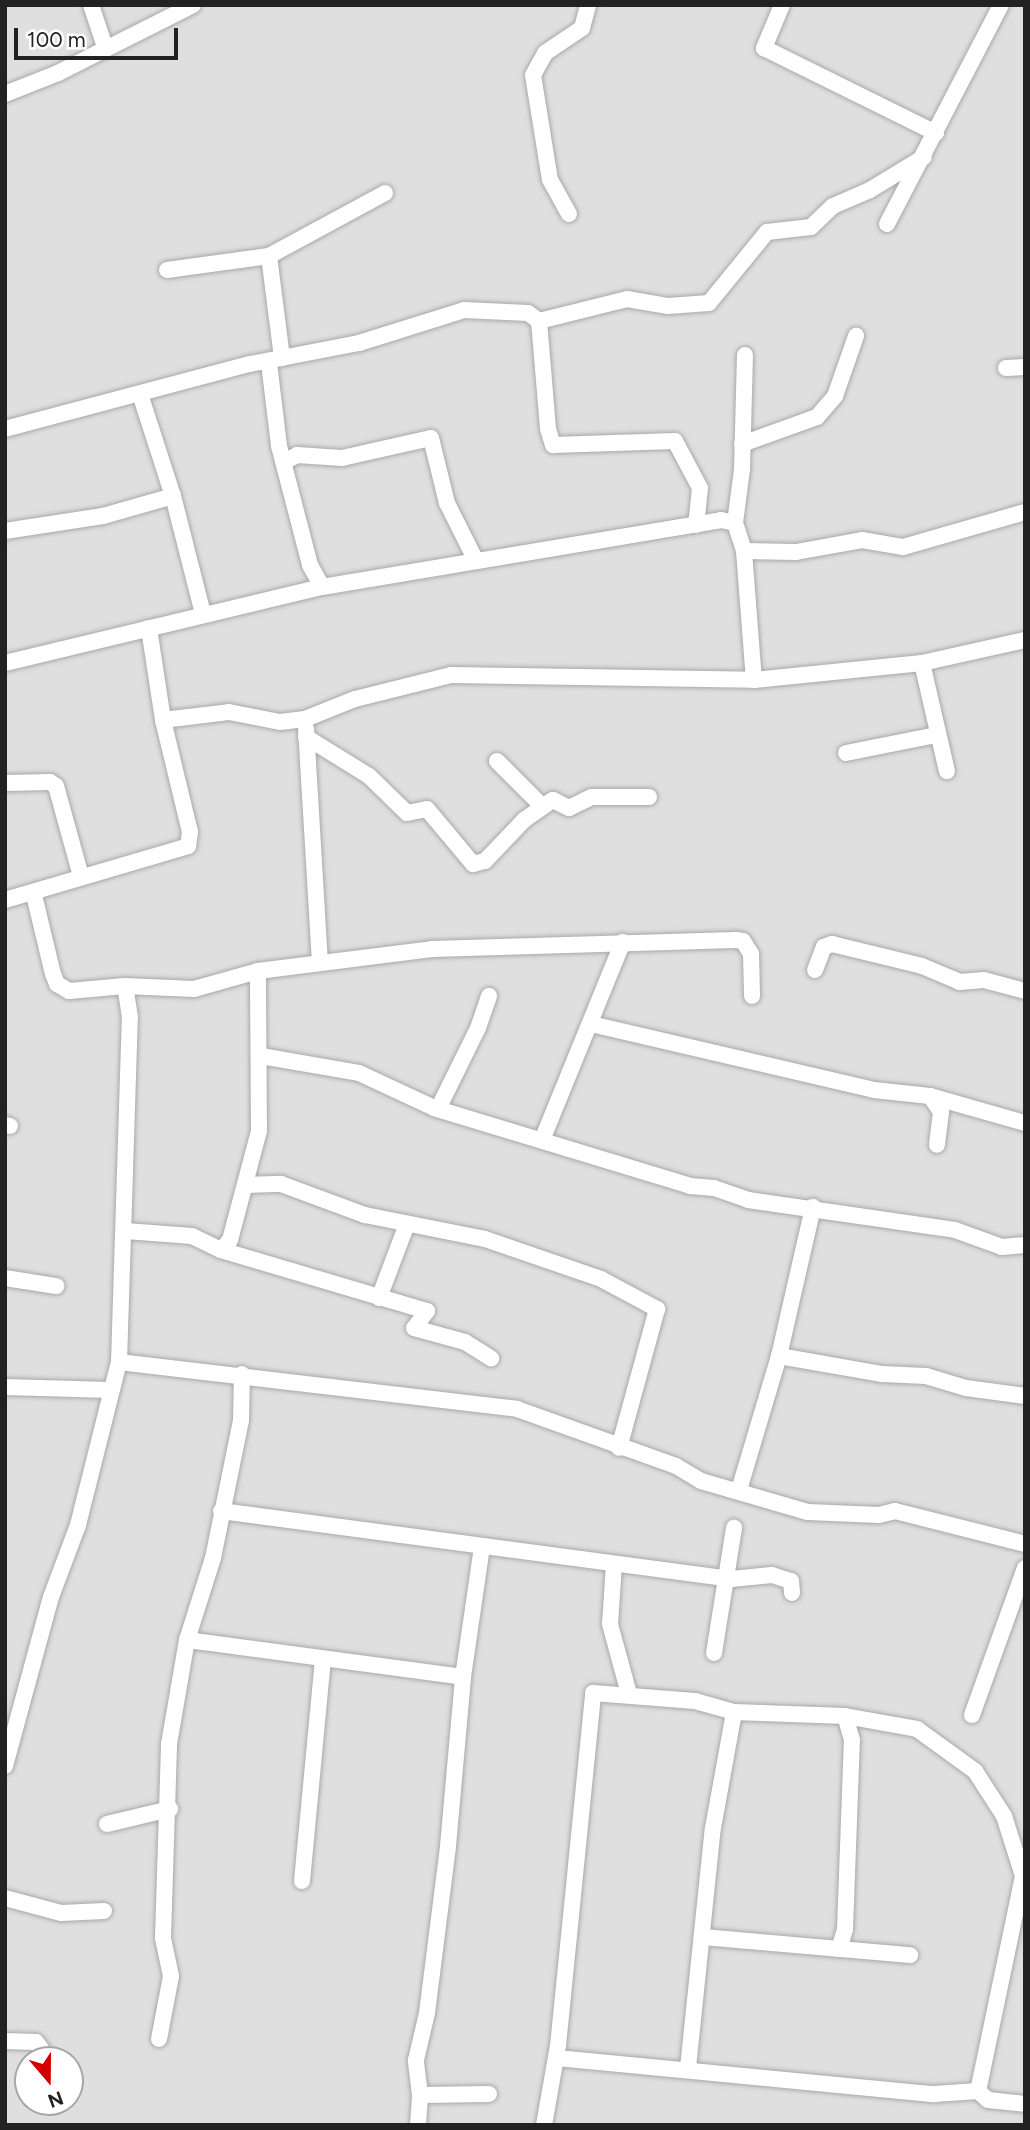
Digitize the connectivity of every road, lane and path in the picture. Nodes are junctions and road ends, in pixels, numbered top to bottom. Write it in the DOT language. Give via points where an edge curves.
graph roads {
  1 [pos="91,5"];
  2 [pos="193,5"];
  3 [pos="588,5"];
  4 [pos="782,5"];
  5 [pos="1001,5"];
  6 [pos="105,47"];
  7 [pos="5,94"];
  8 [pos="936,133"];
  9 [pos="924,157"];
  10 [pos="385,193"];
  11 [pos="569,214"];
  12 [pos="887,224"];
  13 [pos="269,256"];
  14 [pos="167,270"];
  15 [pos="540,321"];
  16 [pos="856,336"];
  17 [pos="745,355"];
  18 [pos="276,361"];
  19 [pos="1025,367"];
  20 [pos="1006,368"];
  21 [pos="140,394"];
  22 [pos="5,429"];
  23 [pos="742,444"];
  24 [pos="284,462"];
  25 [pos="173,496"];
  26 [pos="1025,512"];
  27 [pos="735,523"];
  28 [pos="695,525"];
  29 [pos="5,531"];
  30 [pos="744,551"];
  31 [pos="475,559"];
  32 [pos="322,587"];
  33 [pos="203,614"];
  34 [pos="141,630"];
  35 [pos="1025,640"];
  36 [pos="5,663"];
  37 [pos="922,663"];
  38 [pos="754,680"];
  39 [pos="305,719"];
  40 [pos="163,720"];
  41 [pos="936,735"];
  42 [pos="306,737"];
  43 [pos="846,753"];
  44 [pos="497,761"];
  45 [pos="947,771"];
  46 [pos="5,783"];
  47 [pos="649,797"];
  48 [pos="541,805"];
  49 [pos="81,876"];
  50 [pos="6,895"];
  51 [pos="34,895"];
  52 [pos="622,942"];
  53 [pos="320,963"];
  54 [pos="815,970"];
  55 [pos="258,971"];
  56 [pos="125,986"];
  57 [pos="1025,991"];
  58 [pos="489,996"];
  59 [pos="752,996"];
  60 [pos="592,1024"];
  61 [pos="261,1056"];
  62 [pos="930,1096"];
  63 [pos="438,1109"];
  64 [pos="1025,1123"];
  65 [pos="542,1140"];
  66 [pos="937,1145"];
  67 [pos="246,1185"];
  68 [pos="813,1207"];
  69 [pos="407,1224"];
  70 [pos="126,1231"];
  71 [pos="1025,1245"];
  72 [pos="221,1250"];
  73 [pos="5,1278"];
  74 [pos="56,1286"];
  75 [pos="379,1298"];
  76 [pos="779,1356"];
  77 [pos="491,1358"];
  78 [pos="119,1362"];
  79 [pos="242,1374"];
  80 [pos="5,1387"];
  81 [pos="110,1390"];
  82 [pos="1025,1396"];
  83 [pos="620,1448"];
  84 [pos="739,1490"];
  85 [pos="221,1511"];
  86 [pos="734,1528"];
  87 [pos="1025,1544"];
  88 [pos="482,1546"];
  89 [pos="614,1564"];
  90 [pos="1025,1568"];
  91 [pos="792,1592"];
  92 [pos="187,1640"];
  93 [pos="714,1653"];
  94 [pos="323,1660"];
  95 [pos="463,1677"];
  96 [pos="629,1693"];
  97 [pos="734,1712"];
  98 [pos="972,1715"];
  99 [pos="845,1716"];
  100 [pos="5,1766"];
  101 [pos="170,1809"];
  102 [pos="107,1824"];
  103 [pos="302,1881"];
  104 [pos="5,1898"];
  105 [pos="104,1911"];
  106 [pos="703,1937"];
  107 [pos="839,1949"];
  108 [pos="910,1955"];
  109 [pos="159,2039"];
  110 [pos="5,2041"];
  111 [pos="39,2046"];
  112 [pos="556,2058"];
  113 [pos="688,2068"];
  114 [pos="978,2091"];
  115 [pos="489,2094"];
  116 [pos="421,2095"];
  117 [pos="1025,2104"];
  118 [pos="418,2125"];
  119 [pos="544,2125"];
  1 -- 6 [label="street"];
  2 -- 6 [label="street"];
  3 -- 11 [label="street" via="582,28 545,53 533,75 550,180"];
  4 -- 8 [label="street" via="764,48"];
  5 -- 8 [label="street"];
  6 -- 7 [label="street" via="58,74"];
  8 -- 9 [label="street"];
  9 -- 12 [label="street"];
  9 -- 15 [label="street" via="833,206 811,227 766,232 709,303 668,306 627,299"];
  10 -- 13 [label="street"];
  13 -- 14 [label="street"];
  13 -- 18 [label="street"];
  15 -- 18 [label="street" via="528,313 464,310 359,343"];
  15 -- 28 [label="street" via="553,444 675,441 700,488"];
  16 -- 23 [label="street" via="835,396 817,417"];
  17 -- 23 [label="street"];
  18 -- 21 [label="street"];
  18 -- 24 [label="street"];
  19 -- 20 [label="street"];
  21 -- 22 [label="street"];
  21 -- 25 [label="street"];
  23 -- 27 [label="street"];
  24 -- 31 [label="street" via="297,455 342,458 431,438 447,503"];
  24 -- 32 [label="street" via="310,565"];
  25 -- 29 [label="street" via="103,516"];
  25 -- 33 [label="street"];
  26 -- 30 [label="street" via="903,547 862,540 796,552"];
  27 -- 28 [label="street"];
  27 -- 30 [label="street"];
  28 -- 31 [label="street"];
  30 -- 38 [label="street"];
  31 -- 32 [label="street"];
  32 -- 33 [label="street"];
  33 -- 34 [label="street"];
  34 -- 36 [label="street"];
  34 -- 40 [label="street" via="152,654"];
  35 -- 37 [label="street"];
  37 -- 38 [label="street"];
  37 -- 41 [label="street"];
  38 -- 39 [label="street" via="451,675 355,699"];
  39 -- 40 [label="street" via="280,722 229,712"];
  39 -- 42 [label="street"];
  40 -- 49 [label="street" via="190,832 188,845"];
  41 -- 43 [label="street"];
  41 -- 45 [label="street"];
  42 -- 48 [label="street" via="369,776 407,813 427,809 473,864 485,861"];
  42 -- 53 [label="street"];
  44 -- 48 [label="street"];
  46 -- 49 [label="street" via="54,783"];
  47 -- 48 [label="street" via="592,797 569,808 553,800"];
  49 -- 51 [label="street"];
  50 -- 51 [label="street"];
  51 -- 56 [label="street" via="57,984 69,991"];
  52 -- 53 [label="street" via="432,948"];
  52 -- 59 [label="street" via="743,941 752,963"];
  52 -- 60 [label="street"];
  53 -- 55 [label="street"];
  54 -- 57 [label="street" via="824,947 832,944 922,966 960,982 984,980"];
  55 -- 56 [label="street" via="194,989"];
  55 -- 61 [label="street"];
  56 -- 70 [label="street" via="130,1017"];
  58 -- 63 [label="street"];
  60 -- 62 [label="street" via="874,1090"];
  60 -- 65 [label="street"];
  61 -- 63 [label="street" via="359,1073"];
  61 -- 67 [label="street" via="259,1132"];
  62 -- 64 [label="street"];
  62 -- 66 [label="street" via="941,1112"];
  63 -- 65 [label="street"];
  65 -- 68 [label="street" via="690,1186 714,1188 748,1200"];
  67 -- 69 [label="street" via="281,1184 365,1215"];
  67 -- 72 [label="street" via="230,1240"];
  68 -- 71 [label="street" via="955,1230 1002,1247"];
  68 -- 76 [label="street"];
  69 -- 75 [label="street"];
  69 -- 83 [label="street" via="485,1239 508,1251 556,1261 657,1309"];
  70 -- 72 [label="street" via="192,1236"];
  70 -- 78 [label="street"];
  72 -- 75 [label="street"];
  73 -- 74 [label="street"];
  75 -- 77 [label="street" via="427,1311 414,1328 465,1342"];
  76 -- 82 [label="street"];
  76 -- 84 [label="street"];
  78 -- 79 [label="street" via="208,1375"];
  78 -- 81 [label="street"];
  79 -- 83 [label="street" via="517,1409"];
  79 -- 85 [label="street" via="241,1420"];
  80 -- 81 [label="street"];
  81 -- 100 [label="street" via="78,1525 51,1597"];
  83 -- 84 [label="street"];
  84 -- 87 [label="street" via="808,1512 879,1515 895,1511"];
  85 -- 88 [label="street"];
  85 -- 92 [label="street" via="213,1558"];
  86 -- 93 [label="street"];
  88 -- 89 [label="street"];
  88 -- 95 [label="street"];
  89 -- 91 [label="street" via="731,1579 772,1575 791,1581"];
  89 -- 96 [label="street" via="610,1624"];
  90 -- 98 [label="street"];
  92 -- 94 [label="street"];
  92 -- 101 [label="street" via="169,1744"];
  94 -- 95 [label="street"];
  94 -- 103 [label="street"];
  95 -- 116 [label="street" via="449,1846 416,2060"];
  96 -- 97 [label="street" via="695,1701"];
  96 -- 112 [label="street" via="593,1693"];
  97 -- 99 [label="street"];
  97 -- 106 [label="street" via="713,1828"];
  99 -- 107 [label="street" via="852,1740 843,1874 845,1928"];
  99 -- 114 [label="street" via="917,1729 954,1752 975,1771 1004,1816 1008,1841 1023,1876"];
  101 -- 102 [label="street"];
  101 -- 109 [label="street" via="163,1937 171,1976"];
  104 -- 105 [label="street" via="61,1913"];
  106 -- 107 [label="street"];
  106 -- 113 [label="street"];
  107 -- 108 [label="street"];
  110 -- 111 [label="street" via="36,2042"];
  112 -- 113 [label="street"];
  112 -- 119 [label="street"];
  113 -- 114 [label="street" via="934,2094"];
  114 -- 117 [label="street" via="988,2100"];
  115 -- 116 [label="street"];
  116 -- 118 [label="street"];
}
